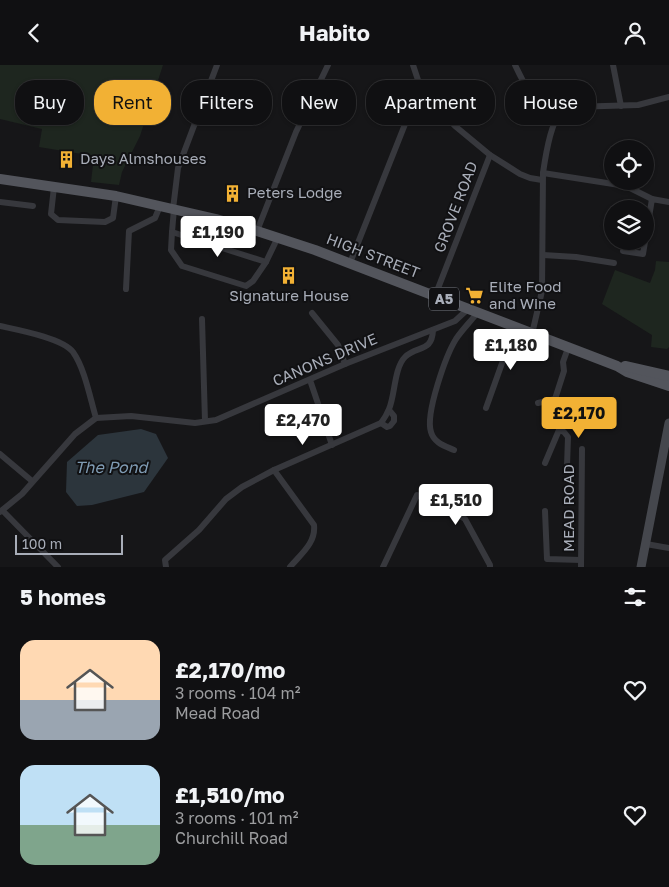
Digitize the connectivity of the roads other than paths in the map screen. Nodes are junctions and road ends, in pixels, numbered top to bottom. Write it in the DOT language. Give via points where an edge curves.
graph roads {
  1 [pos="217,65"];
  2 [pos="328,65"];
  3 [pos="413,65"];
  4 [pos="515,65"];
  5 [pos="613,65"];
  6 [pos="418,80"];
  7 [pos="524,80"];
  8 [pos="669,97"];
  9 [pos="621,106"];
  10 [pos="596,107"];
  11 [pos="405,125"];
  12 [pos="453,125"];
  13 [pos="554,125"];
  14 [pos="490,155"];
  15 [pos="542,177"];
  16 [pos="0,179"];
  17 [pos="54,187"];
  18 [pos="116,196"];
  19 [pos="652,199"];
  20 [pos="0,202"];
  21 [pos="669,202"];
  22 [pos="34,206"];
  23 [pos="160,206"];
  24 [pos="174,209"];
  25 [pos="257,231"];
  26 [pos="172,232"];
  27 [pos="278,237"];
  28 [pos="623,251"];
  29 [pos="543,255"];
  30 [pos="266,262"];
  31 [pos="350,263"];
  32 [pos="614,263"];
  33 [pos="126,289"];
  34 [pos="435,296"];
  35 [pos="473,310"];
  36 [pos="312,313"];
  37 [pos="202,319"];
  38 [pos="0,325"];
  39 [pos="515,327"];
  40 [pos="433,330"];
  41 [pos="532,334"];
  42 [pos="568,348"];
  43 [pos="345,364"];
  44 [pos="617,366"];
  45 [pos="669,376"];
  46 [pos="310,380"];
  47 [pos="669,386"];
  48 [pos="555,399"];
  49 [pos="538,403"];
  50 [pos="486,408"];
  51 [pos="389,410"];
  52 [pos="96,418"];
  53 [pos="205,421"];
  54 [pos="381,423"];
  55 [pos="669,423"];
  56 [pos="559,430"];
  57 [pos="332,445"];
  58 [pos="582,449"];
  59 [pos="454,451"];
  60 [pos="0,454"];
  61 [pos="545,463"];
  62 [pos="568,466"];
  63 [pos="274,470"];
  64 [pos="32,481"];
  65 [pos="1,511"];
  66 [pos="545,511"];
  67 [pos="646,544"];
  68 [pos="669,548"];
  69 [pos="166,563"];
  70 [pos="582,563"];
  71 [pos="58,567"];
  72 [pos="290,567"];
  73 [pos="383,567"];
  74 [pos="490,567"];
  75 [pos="641,567"];
  1 -- 24 [label="street" via="178,168"];
  2 -- 25 [label="street" via="296,132"];
  3 -- 6 [label="street"];
  4 -- 7 [label="street"];
  5 -- 9 [label="street"];
  8 -- 9 [label="street"];
  9 -- 10 [label="street"];
  11 -- 31 [label="street"];
  12 -- 14 [label="street"];
  13 -- 15 [label="street"];
  14 -- 15 [label="street" via="520,174 530,178"];
  14 -- 34 [label="street, GROVE ROAD"];
  15 -- 19 [label="street" via="626,186"];
  15 -- 29 [label="street"];
  16 -- 17 [label="main road, A5"];
  17 -- 18 [label="main road, A5"];
  17 -- 18 [label="street" via="51,214 58,220 105,222 113,218"];
  18 -- 23 [label="main road, A5"];
  19 -- 21 [label="street"];
  19 -- 28 [label="street" via="643,254"];
  20 -- 22 [label="street"];
  23 -- 24 [label="main road, A5"];
  23 -- 33 [label="street" via="155,218 129,231"];
  24 -- 25 [label="main road, A5"];
  24 -- 26 [label="street"];
  25 -- 27 [label="main road, HIGH STREET / A5"];
  26 -- 30 [label="street"];
  26 -- 30 [label="street" via="171,250 182,266 246,286"];
  27 -- 30 [label="street"];
  27 -- 31 [label="main road, HIGH STREET / A5"];
  29 -- 32 [label="street"];
  29 -- 41 [label="street" via="542,294"];
  31 -- 34 [label="main road, HIGH STREET / A5"];
  34 -- 35 [label="main road, HIGH STREET / A5"];
  35 -- 39 [label="main road, HIGH STREET / A5"];
  35 -- 40 [label="street, CANONS DRIVE"];
  35 -- 59 [label="street" via="444,367 431,412 430,432 437,442"];
  36 -- 43 [label="street" via="338,345"];
  37 -- 53 [label="street"];
  38 -- 52 [label="street" via="53,339 72,350 80,365"];
  39 -- 41 [label="main road, HIGH STREET / A5"];
  39 -- 50 [label="street"];
  40 -- 43 [label="street, CANONS DRIVE"];
  40 -- 51 [label="street" via="427,346 405,357 400,365"];
  41 -- 42 [label="main road, HIGH STREET / A5"];
  42 -- 44 [label="main road, HIGH STREET / A5"];
  42 -- 48 [label="street"];
  43 -- 46 [label="street, CANONS DRIVE"];
  44 -- 45 [label="main road, HIGH STREET / A5"];
  44 -- 47 [label="main road, HIGH STREET / A5"];
  46 -- 53 [label="street, CANONS DRIVE" via="216,420"];
  46 -- 57 [label="street"];
  48 -- 49 [label="street"];
  48 -- 56 [label="street" via="562,416"];
  51 -- 54 [label="street"];
  51 -- 54 [label="street" via="394,421 387,427"];
  52 -- 53 [label="street, CANONS DRIVE" via="131,416 195,423"];
  52 -- 64 [label="street" via="75,434"];
  54 -- 57 [label="street"];
  55 -- 67 [label="main road"];
  56 -- 61 [label="street"];
  56 -- 62 [label="street" via="568,437"];
  57 -- 63 [label="street"];
  58 -- 70 [label="street, MEAD ROAD"];
  60 -- 64 [label="street"];
  63 -- 69 [label="street" via="226,499"];
  63 -- 72 [label="street" via="314,525 311,544"];
  64 -- 65 [label="street"];
  65 -- 71 [label="street"];
  66 -- 70 [label="street" via="547,559"];
  67 -- 68 [label="street"];
  67 -- 75 [label="main road"];
  73 -- 74 [label="street" via="417,495 466,519"];
}
